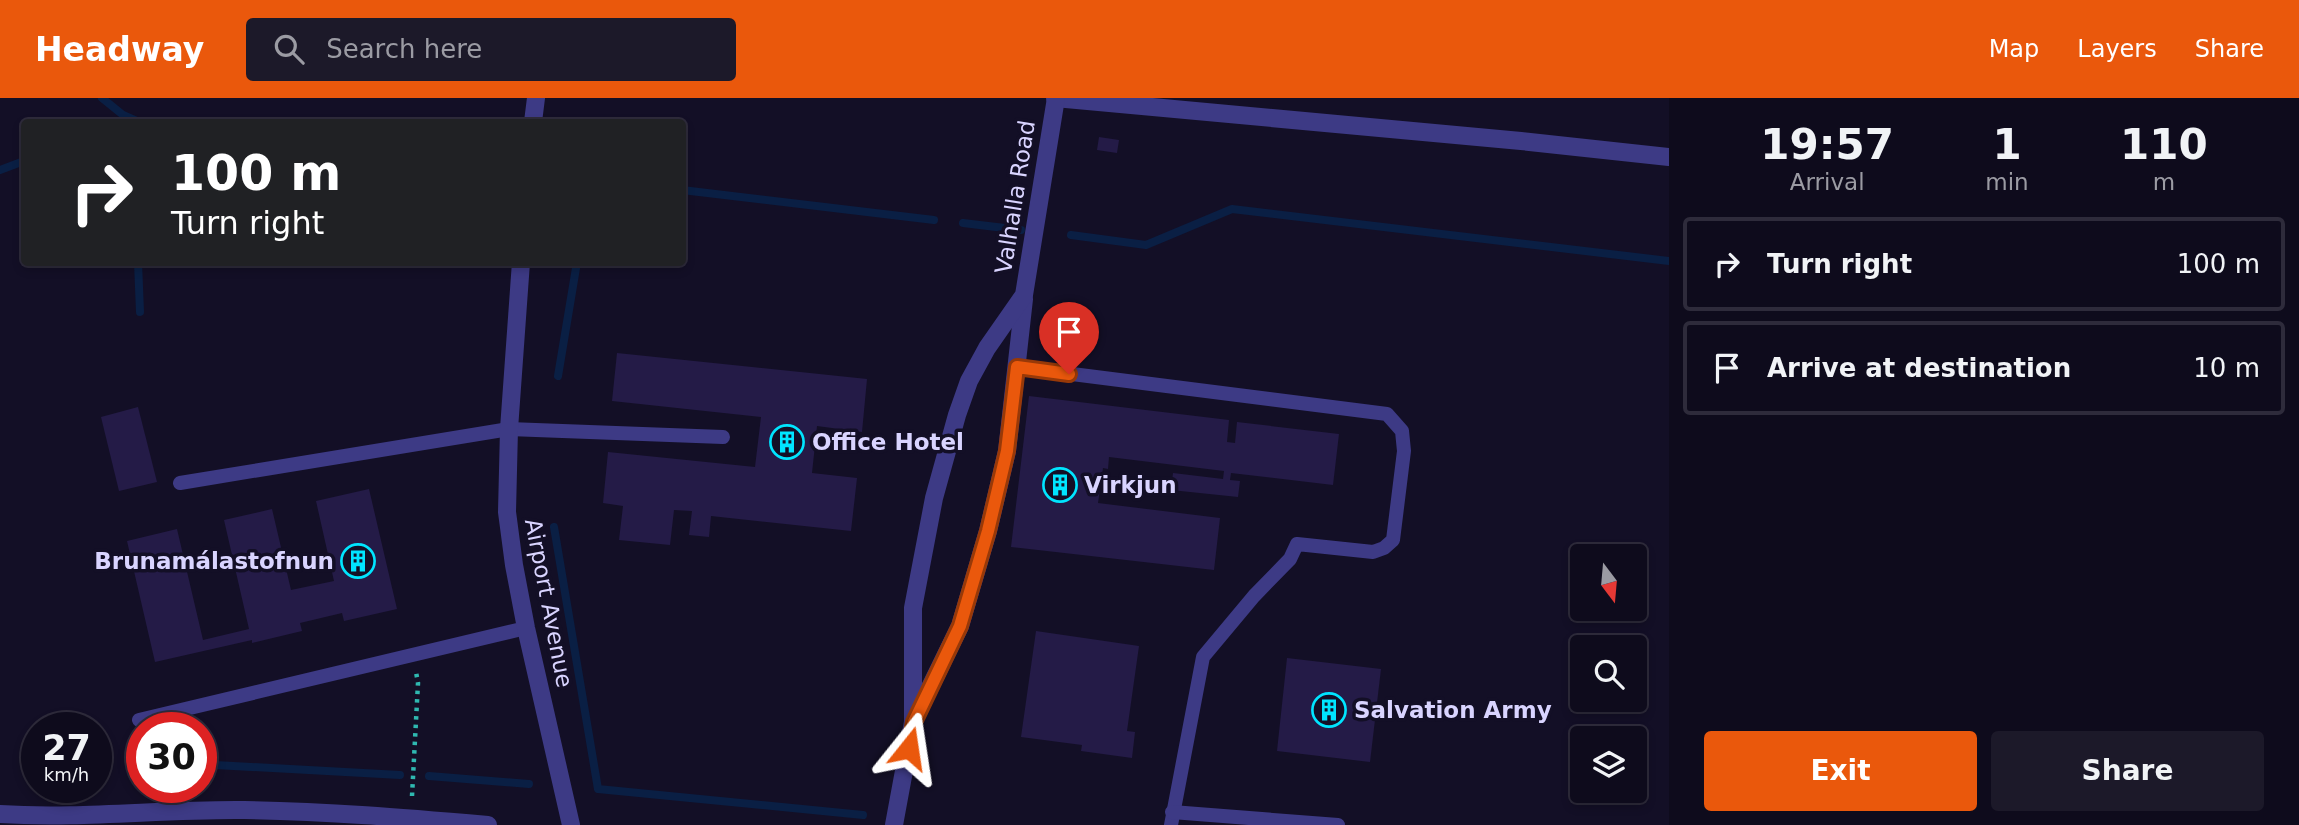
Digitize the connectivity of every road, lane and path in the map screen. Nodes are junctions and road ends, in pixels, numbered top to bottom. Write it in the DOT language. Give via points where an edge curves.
graph roads {
  1 [pos="536,98"];
  2 [pos="1055,98"];
  3 [pos="533,119"];
  4 [pos="1669,158"];
  5 [pos="522,266"];
  6 [pos="1024,295"];
  7 [pos="1017,367"];
  8 [pos="509,429"];
  9 [pos="723,437"];
  10 [pos="180,483"];
  11 [pos="526,628"];
  12 [pos="412,656"];
  13 [pos="173,712"];
  14 [pos="914,722"];
  15 [pos="0,814"];
  16 [pos="411,818"];
  17 [pos="1172,818"];
  18 [pos="488,825"];
  19 [pos="571,825"];
  20 [pos="894,825"];
  21 [pos="1338,825"];
  1 -- 3 [label="street"];
  2 -- 4 [label="street"];
  2 -- 6 [label="street, Valhalla Road"];
  5 -- 8 [label="street, Airport Avenue"];
  6 -- 7 [label="street"];
  6 -- 14 [label="street, Valhalla Road" via="969,380 934,498 913,608"];
  7 -- 14 [label="street" via="1007,451 988,531 960,626"];
  7 -- 17 [label="lane" via="1387,414 1402,431 1404,451 1393,540 1373,552 1297,544 1290,559 1203,657"];
  8 -- 9 [label="lane"];
  8 -- 10 [label="lane"];
  8 -- 11 [label="street, Airport Avenue" via="507,512"];
  11 -- 12 [label="lane"];
  11 -- 19 [label="street, Airport Avenue"];
  12 -- 13 [label="lane"];
  12 -- 16 [label="path" via="418,683"];
  14 -- 20 [label="street, Valhalla Road"];
  15 -- 16 [label="street" via="244,810"];
  16 -- 18 [label="street"];
  17 -- 21 [label="lane"];
}
